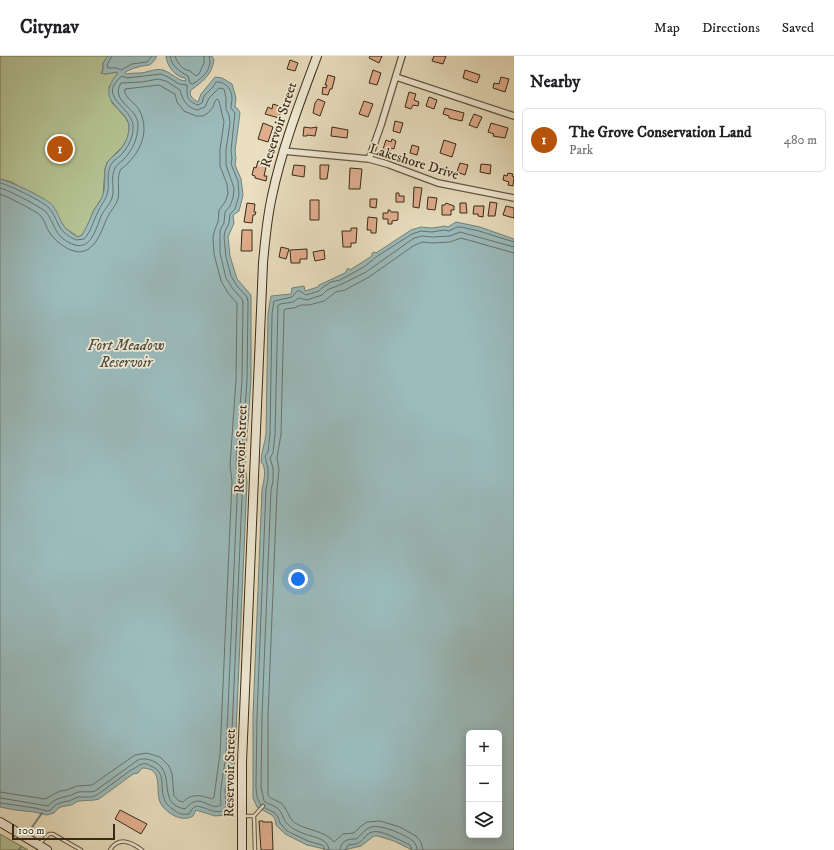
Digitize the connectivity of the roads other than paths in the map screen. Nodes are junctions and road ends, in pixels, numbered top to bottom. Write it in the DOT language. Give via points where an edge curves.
graph roads {
  1 [pos="317,56"];
  2 [pos="402,56"];
  3 [pos="396,77"];
  4 [pos="514,116"];
  5 [pos="283,151"];
  6 [pos="368,159"];
  7 [pos="514,198"];
  8 [pos="263,806"];
  9 [pos="247,816"];
  10 [pos="254,816"];
  11 [pos="0,822"];
  12 [pos="39,845"];
  13 [pos="47,850"];
  14 [pos="81,850"];
  15 [pos="110,850"];
  16 [pos="142,850"];
  17 [pos="242,850"];
  18 [pos="255,850"];
  1 -- 5 [label="street, Reservoir Street"];
  2 -- 3 [label="street"];
  3 -- 4 [label="street"];
  3 -- 6 [label="street"];
  5 -- 6 [label="street, Lakeshore Drive"];
  5 -- 17 [label="street, Reservoir Street" via="270,203 262,263 242,762"];
  6 -- 7 [label="street, Lakeshore Drive" via="438,183"];
  8 -- 10 [label="lane"];
  9 -- 10 [label="lane"];
  10 -- 18 [label="lane"];
  11 -- 12 [label="street"];
  12 -- 13 [label="street"];
  12 -- 14 [label="lane" via="49,834 53,834"];
  15 -- 16 [label="lane" via="113,844 126,841"];
}
